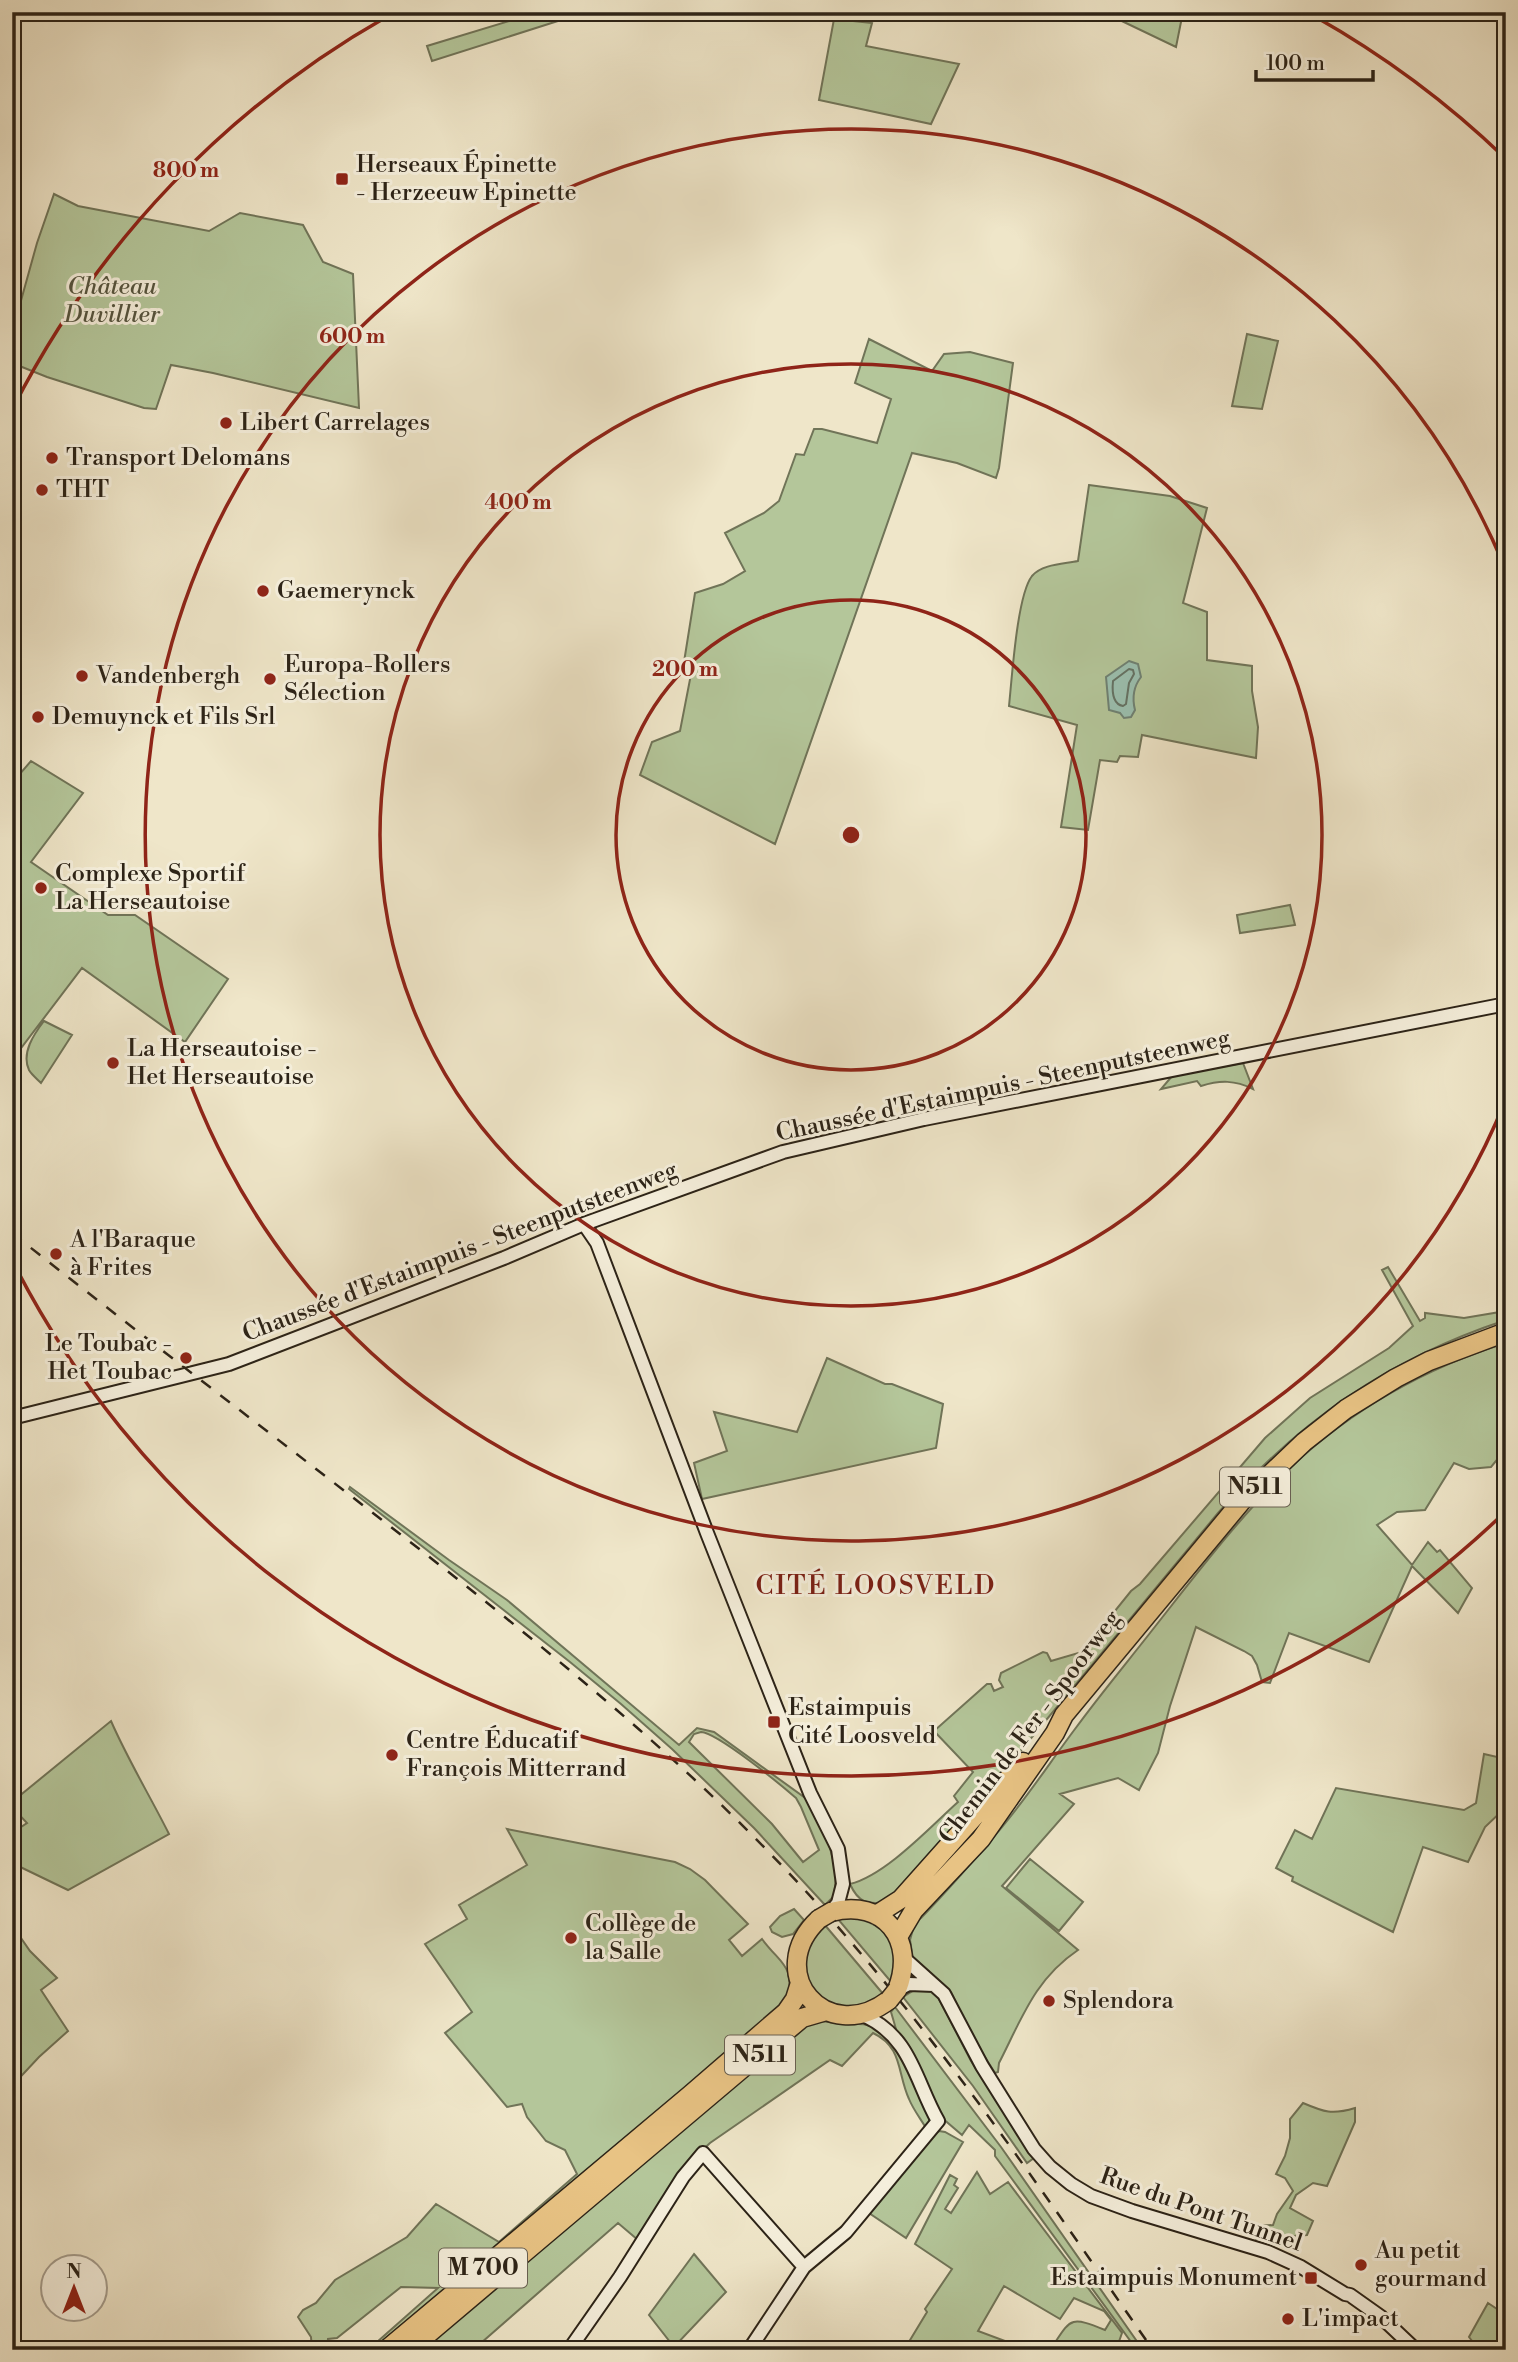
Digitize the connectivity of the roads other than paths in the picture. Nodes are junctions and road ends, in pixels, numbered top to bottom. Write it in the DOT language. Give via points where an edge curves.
graph roads {
  1 [pos="1506,1004"];
  2 [pos="584,1224"];
  3 [pos="1506,1332"];
  4 [pos="12,1418"];
  5 [pos="1064,1715"];
  6 [pos="843,1884"];
  7 [pos="869,1912"];
  8 [pos="825,1915"];
  9 [pos="898,1937"];
  10 [pos="905,1959"];
  11 [pos="800,1983"];
  12 [pos="934,1984"];
  13 [pos="893,1995"];
  14 [pos="826,2011"];
  15 [pos="863,2015"];
  16 [pos="891,2034"];
  17 [pos="586,2192"];
  18 [pos="804,2267"];
  19 [pos="386,2350"];
  20 [pos="409,2350"];
  21 [pos="569,2350"];
  22 [pos="749,2350"];
  23 [pos="1416,2350"];
  1 -- 2 [label="main road, Chaussée d'Estaimpuis - Steenputsteenweg" via="924,1119 783,1152"];
  2 -- 4 [label="main road, Chaussée d'Estaimpuis - Steenputsteenweg" via="229,1364"];
  2 -- 6 [label="main road" via="597,1243 706,1533 833,1838"];
  3 -- 5 [label="highway, Chemin de Fer - Spoorweg / N511" via="1396,1378 1304,1442 1241,1502"];
  5 -- 7 [label="highway, Chemin de Fer - Spoorweg / N511" via="901,1899"];
  5 -- 9 [label="highway, Chemin de Fer - Spoorweg / N511" via="981,1839 914,1910"];
  6 -- 7 [label="main road" via="853,1902"];
  6 -- 8 [label="main road" via="838,1903"];
  7 -- 8 [label="highway" via="847,1909"];
  7 -- 9 [label="highway"];
  8 -- 11 [label="highway" via="802,1939 797,1954"];
  9 -- 10 [label="highway"];
  10 -- 12 [label="main road, Rue du Pont Tunnel"];
  10 -- 13 [label="highway"];
  11 -- 14 [label="highway"];
  11 -- 17 [label="highway, N511" via="786,2012"];
  12 -- 13 [label="main road" via="909,1984"];
  12 -- 23 [label="main road, Rue du Pont Tunnel" via="1034,2149 1072,2184 1132,2211 1268,2252 1301,2267 1381,2317"];
  13 -- 15 [label="highway"];
  13 -- 16 [label="main road" via="885,2013"];
  14 -- 15 [label="highway"];
  14 -- 17 [label="highway, N511" via="803,2018"];
  15 -- 16 [label="main road"];
  16 -- 18 [label="main road" via="908,2055 938,2121 846,2232"];
  17 -- 19 [label="highway, M 700"];
  17 -- 20 [label="highway, M 700"];
  18 -- 21 [label="main road" via="703,2154 683,2177"];
  18 -- 22 [label="main road"];
}
